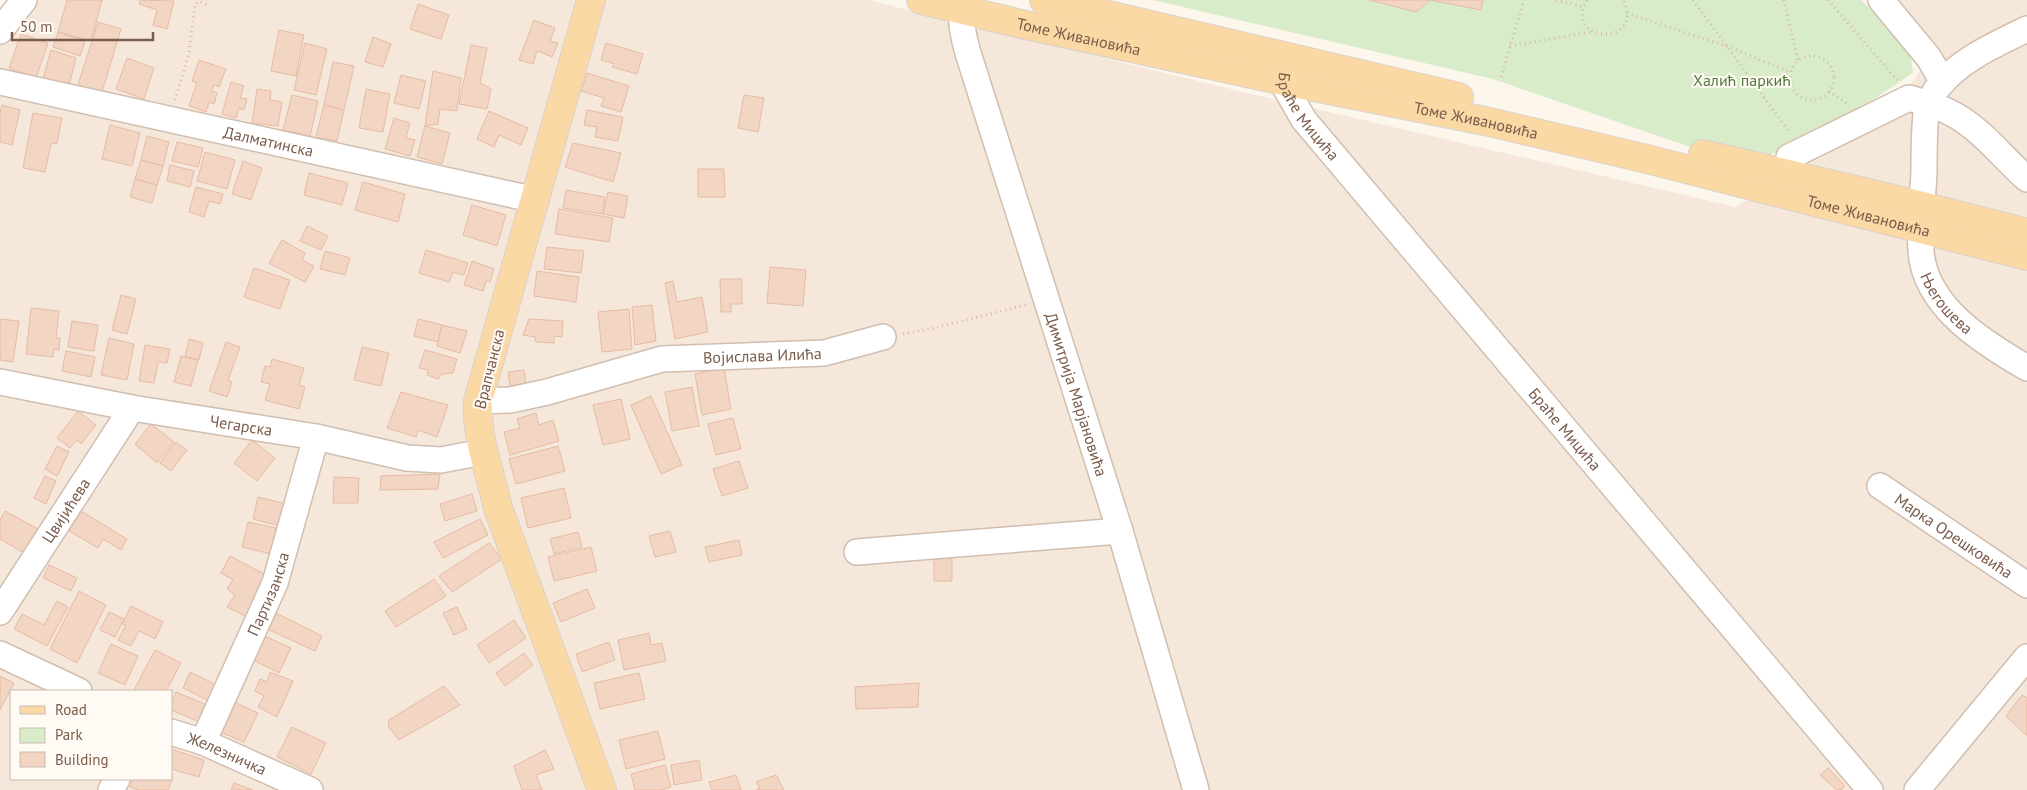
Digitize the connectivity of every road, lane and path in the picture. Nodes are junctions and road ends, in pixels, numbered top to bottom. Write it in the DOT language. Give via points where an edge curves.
graph roads {
  1 [pos="24,0"];
  2 [pos="591,0"];
  3 [pos="921,0"];
  4 [pos="1044,0"];
  5 [pos="1524,0"];
  6 [pos="1556,0"];
  7 [pos="1587,0"];
  8 [pos="1623,0"];
  9 [pos="1693,0"];
  10 [pos="1784,0"];
  11 [pos="1828,0"];
  12 [pos="1880,0"];
  13 [pos="962,5"];
  14 [pos="210,6"];
  15 [pos="1584,7"];
  16 [pos="1627,13"];
  17 [pos="2027,29"];
  18 [pos="0,31"];
  19 [pos="1592,32"];
  20 [pos="1510,46"];
  21 [pos="1726,46"];
  22 [pos="1798,60"];
  23 [pos="1286,69"];
  24 [pos="1790,72"];
  25 [pos="1500,77"];
  26 [pos="0,82"];
  27 [pos="1943,82"];
  28 [pos="1918,101"];
  29 [pos="169,119"];
  30 [pos="1795,154"];
  31 [pos="2027,179"];
  32 [pos="536,200"];
  33 [pos="1922,217"];
  34 [pos="2027,233"];
  35 [pos="2027,256"];
  36 [pos="1046,300"];
  37 [pos="883,337"];
  38 [pos="2027,368"];
  39 [pos="0,382"];
  40 [pos="478,401"];
  41 [pos="132,408"];
  42 [pos="316,437"];
  43 [pos="483,452"];
  44 [pos="1880,486"];
  45 [pos="1120,531"];
  46 [pos="857,552"];
  47 [pos="2027,585"];
  48 [pos="0,612"];
  49 [pos="0,654"];
  50 [pos="2027,657"];
  51 [pos="77,690"];
  52 [pos="172,732"];
  53 [pos="203,742"];
  54 [pos="310,790"];
  55 [pos="602,790"];
  56 [pos="1196,790"];
  57 [pos="1870,790"];
  58 [pos="1917,790"];
  1 -- 18 [label="street"];
  2 -- 32 [label="main road, Врапчанска"];
  3 -- 13 [label="main road, Томе Живановића"];
  4 -- 23 [label="main road, Томе Живановића"];
  5 -- 20 [label="path"];
  6 -- 15 [label="path"];
  7 -- 15 [label="path"];
  8 -- 16 [label="path"];
  9 -- 21 [label="path"];
  10 -- 22 [label="path"];
  11 -- 28 [label="path"];
  12 -- 27 [label="street" via="1929,58"];
  13 -- 23 [label="main road, Томе Живановића"];
  13 -- 36 [label="street, Димитрија Марјановића" via="961,23 968,53"];
  14 -- 29 [label="path" via="199,2 195,5 189,53"];
  15 -- 19 [label="path" via="1584,21"];
  16 -- 19 [label="path" via="1623,26 1612,34 1605,36"];
  16 -- 21 [label="path"];
  17 -- 27 [label="street" via="1979,54"];
  19 -- 20 [label="path"];
  20 -- 25 [label="path"];
  21 -- 24 [label="path"];
  21 -- 30 [label="path"];
  22 -- 24 [label="path"];
  22 -- 24 [label="path" via="1811,56 1824,60 1833,71 1833,85 1818,99 1805,99 1790,85"];
  23 -- 33 [label="main road, Томе Живановића"];
  23 -- 57 [label="street, Браће Мицића" via="1288,95 1304,120"];
  26 -- 29 [label="street, Далматинска"];
  27 -- 28 [label="street"];
  28 -- 30 [label="street"];
  28 -- 31 [label="street" via="1949,112 1982,135"];
  28 -- 33 [label="street, Његошева"];
  29 -- 32 [label="street, Далматинска"];
  32 -- 40 [label="main road, Врапчанска"];
  33 -- 34 [label="main road, Томе Живановића"];
  33 -- 35 [label="main road, Томе Живановића"];
  33 -- 38 [label="street, Његошева" via="1921,253 1925,270 1942,304 1950,314"];
  36 -- 37 [label="path" via="934,328"];
  36 -- 45 [label="street, Димитрија Марјановића"];
  37 -- 40 [label="street, Војислава Илића" via="824,353 662,359 547,392 510,400"];
  39 -- 41 [label="street, Чегарска"];
  40 -- 43 [label="main road, Врапчанска" via="477,419"];
  41 -- 42 [label="street, Чегарска"];
  41 -- 48 [label="street, Цвијићева"];
  42 -- 43 [label="street, Чегарска" via="429,460"];
  42 -- 53 [label="street, Партизанска" via="275,583"];
  43 -- 55 [label="main road, Врапчанска" via="498,508"];
  44 -- 47 [label="street, Марка Орешковића"];
  45 -- 46 [label="street"];
  45 -- 56 [label="street, Димитрија Марјановића"];
  49 -- 51 [label="street"];
  50 -- 58 [label="street"];
  52 -- 53 [label="street, Железничка"];
  53 -- 54 [label="street, Железничка"];
}
